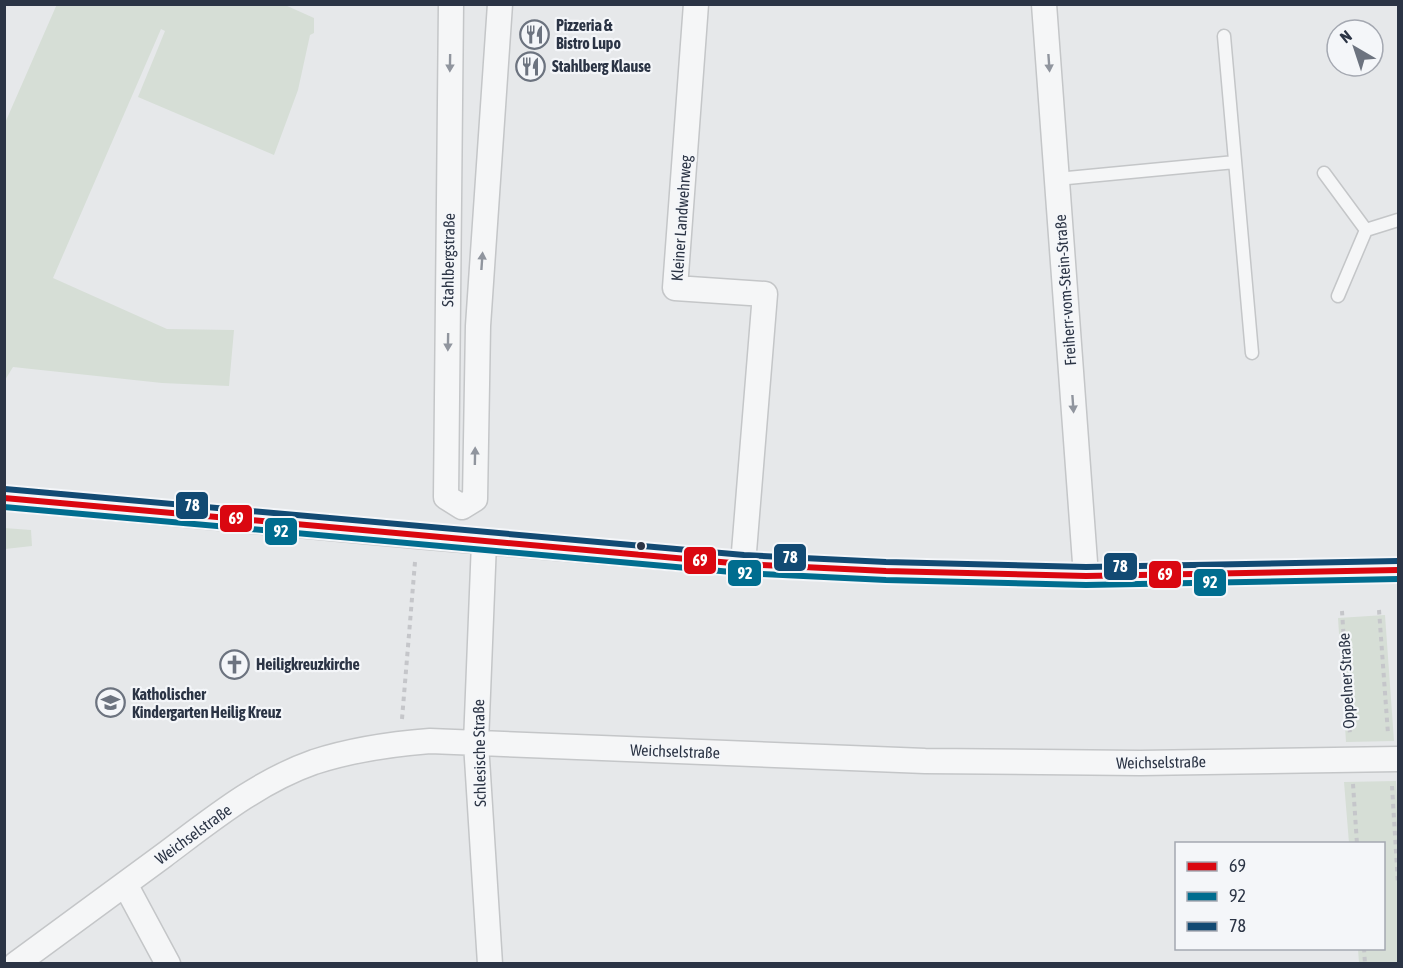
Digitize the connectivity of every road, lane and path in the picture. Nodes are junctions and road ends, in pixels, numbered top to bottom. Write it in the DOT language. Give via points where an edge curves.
graph roads {
  1 [pos="451,4"];
  2 [pos="500,4"];
  3 [pos="696,4"];
  4 [pos="1044,4"];
  5 [pos="1224,36"];
  6 [pos="1235,162"];
  7 [pos="1324,173"];
  8 [pos="1057,179"];
  9 [pos="1398,220"];
  10 [pos="1366,230"];
  11 [pos="1338,296"];
  12 [pos="1252,354"];
  13 [pos="4,498"];
  14 [pos="462,507"];
  15 [pos="460,539"];
  16 [pos="484,542"];
  17 [pos="744,564"];
  18 [pos="1398,570"];
  19 [pos="414,571"];
  20 [pos="1086,576"];
  21 [pos="1379,610"];
  22 [pos="1342,611"];
  23 [pos="1350,738"];
  24 [pos="476,743"];
  25 [pos="399,744"];
  26 [pos="1393,748"];
  27 [pos="1352,774"];
  28 [pos="1391,785"];
  29 [pos="1357,842"];
  30 [pos="125,884"];
  31 [pos="1398,884"];
  32 [pos="16,963"];
  33 [pos="168,963"];
  34 [pos="490,963"];
  1 -- 14 [label="street, Stahlbergstraße, one-way" via="446,497"];
  14 -- 2 [label="street, Stahlbergstraße, one-way" via="475,499 478,326"];
  3 -- 17 [label="street, Kleiner Landwehrweg" via="675,288 765,294"];
  4 -- 8 [label="street, Freiherr-vom-Stein-Straße, one-way"];
  5 -- 6 [label="lane"];
  6 -- 8 [label="lane"];
  6 -- 12 [label="lane"];
  7 -- 10 [label="lane"];
  8 -- 20 [label="street, Freiherr-vom-Stein-Straße, one-way"];
  9 -- 10 [label="lane"];
  10 -- 11 [label="lane"];
  13 -- 15 [label="street"];
  14 -- 15 [label="street, Stahlbergstraße"];
  15 -- 16 [label="street"];
  16 -- 17 [label="street"];
  16 -- 24 [label="street, Schlesische Straße"];
  17 -- 20 [label="street"];
  18 -- 20 [label="street"];
  19 -- 25 [label="path"];
  21 -- 26 [label="path"];
  22 -- 23 [label="path, Oppelner Straße"];
  24 -- 25 [label="street, Weichselstraße"];
  24 -- 26 [label="street, Weichselstraße" via="925,761 1140,763"];
  24 -- 34 [label="street, Schlesische Straße"];
  25 -- 30 [label="street, Weichselstraße" via="313,762 272,781 228,807"];
  27 -- 29 [label="path"];
  28 -- 31 [label="path"];
  30 -- 32 [label="street, Weichselstraße"];
  30 -- 33 [label="street"];
}
